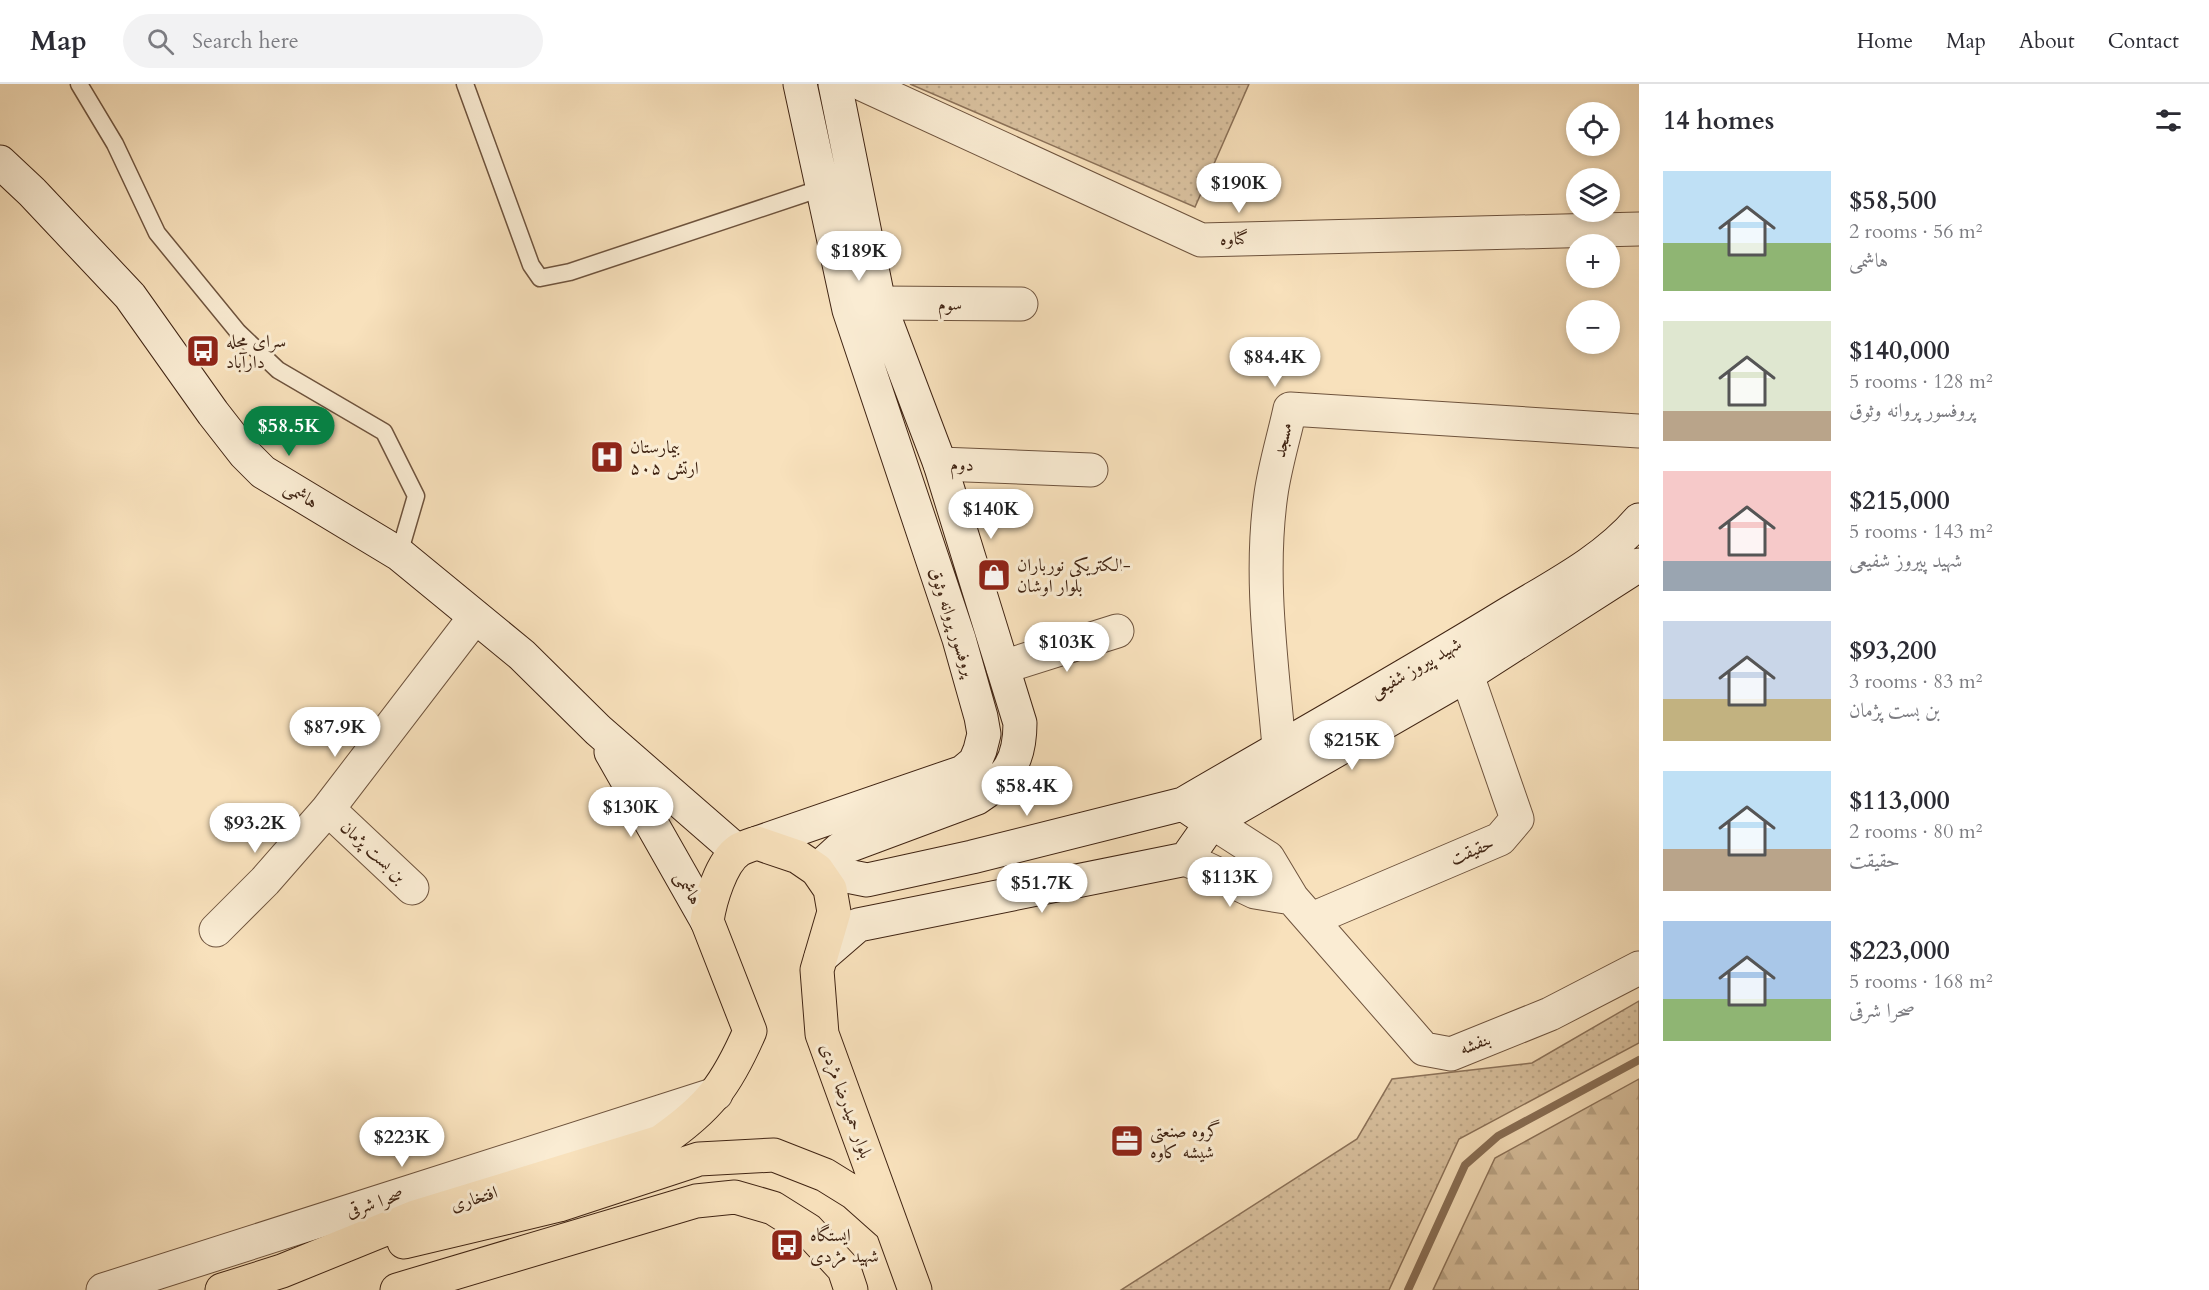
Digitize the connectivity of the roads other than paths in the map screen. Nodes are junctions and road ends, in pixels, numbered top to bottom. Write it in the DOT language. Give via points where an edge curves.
graph roads {
  1 [pos="79,84"];
  2 [pos="465,84"];
  3 [pos="800,84"];
  4 [pos="835,84"];
  5 [pos="862,84"];
  6 [pos="0,162"];
  7 [pos="854,179"];
  8 [pos="822,188"];
  9 [pos="1639,229"];
  10 [pos="1021,304"];
  11 [pos="864,307"];
  12 [pos="1639,431"];
  13 [pos="940,464"];
  14 [pos="1091,470"];
  15 [pos="904,474"];
  16 [pos="1635,535"];
  17 [pos="399,554"];
  18 [pos="1639,565"];
  19 [pos="475,617"];
  20 [pos="1117,632"];
  21 [pos="1460,660"];
  22 [pos="1003,666"];
  23 [pos="598,730"];
  24 [pos="1279,747"];
  25 [pos="1183,804"];
  26 [pos="328,810"];
  27 [pos="945,810"];
  28 [pos="1212,822"];
  29 [pos="747,847"];
  30 [pos="972,857"];
  31 [pos="1186,860"];
  32 [pos="818,870"];
  33 [pos="412,888"];
  34 [pos="1302,909"];
  35 [pos="707,921"];
  36 [pos="216,930"];
  37 [pos="821,957"];
  38 [pos="1639,968"];
  39 [pos="716,1094"];
  40 [pos="892,1227"];
  41 [pos="282,1271"];
  42 [pos="847,1280"];
  43 [pos="405,1288"];
  44 [pos="103,1290"];
  45 [pos="222,1290"];
  46 [pos="915,1290"];
  1 -- 17 [label="lane" via="115,144 157,233 238,332 278,370 384,432 416,496"];
  2 -- 8 [label="lane" via="531,265 540,278 570,272"];
  3 -- 8 [label="main road, پروفسور پروانه وثوق"];
  4 -- 7 [label="main road, پروفسور پروانه وثوق"];
  5 -- 9 [label="main road, گناوه" via="1201,240"];
  6 -- 17 [label="main road, هاشمی" via="130,296 213,413 263,472"];
  7 -- 8 [label="main road"];
  7 -- 11 [label="main road, پروفسور پروانه وثوق"];
  8 -- 11 [label="main road, پروفسور پروانه وثوق"];
  10 -- 11 [label="main road, سوم"];
  11 -- 13 [label="main road, پروفسور پروانه وثوق"];
  11 -- 15 [label="main road, پروفسور پروانه وثوق"];
  12 -- 24 [label="main road, مسجد" via="1290,409 1271,494 1268,545 1267,597"];
  13 -- 14 [label="main road, دوم"];
  13 -- 15 [label="main road, دوم"];
  13 -- 22 [label="main road, پروفسور پروانه وثوق"];
  15 -- 29 [label="main road, پروفسور پروانه وثوق" via="981,717 984,734 975,762 963,772"];
  16 -- 21 [label="main road, شهید پیروز شفیعی" via="1608,550"];
  17 -- 19 [label="main road, هاشمی"];
  18 -- 21 [label="main road, شهید پیروز شفیعی"];
  19 -- 23 [label="main road, هاشمی" via="522,655"];
  19 -- 26 [label="main road, بن بست پژمان"];
  20 -- 22 [label="main road"];
  21 -- 24 [label="main road, شهید پیروز شفیعی"];
  21 -- 28 [label="main road, شهید پیروز شفیعی"];
  21 -- 34 [label="main road, حقیقت" via="1517,819 1500,839"];
  22 -- 27 [label="main road, پروفسور پروانه وثوق" via="1020,723 1020,745 1012,766 997,785"];
  23 -- 29 [label="main road, هاشمی"];
  23 -- 35 [label="main road, هاشمی"];
  24 -- 25 [label="main road, شهید پیروز شفیعی"];
  25 -- 28 [label="main road"];
  25 -- 30 [label="main road, شهید پیروز شفیعی"];
  26 -- 33 [label="main road, بن بست پژمان"];
  26 -- 36 [label="main road"];
  27 -- 30 [label="main road" via="936,834 937,848"];
  27 -- 32 [label="main road, پروفسور پروانه وثوق" via="840,849"];
  28 -- 31 [label="main road, شهید پیروز شفیعی"];
  28 -- 34 [label="main road" via="1268,858"];
  29 -- 32 [label="main road" via="798,857"];
  29 -- 35 [label="main road" via="719,877"];
  30 -- 32 [label="main road, شهید پیروز شفیعی" via="867,880"];
  31 -- 34 [label="main road"];
  31 -- 37 [label="main road" via="858,925"];
  32 -- 37 [label="main road, بلوار حمیدرضا مژدی" via="830,889 834,912"];
  34 -- 38 [label="main road, بنفشه" via="1424,1049 1451,1054 1550,1014"];
  35 -- 39 [label="main road" via="750,1031"];
  37 -- 40 [label="main road, بلوار حمیدرضا مژدی" via="817,970 822,1034"];
  39 -- 41 [label="main road, افتخاری" via="689,1122 660,1142 415,1217"];
  39 -- 44 [label="main road, صحرا شرقی"];
  40 -- 41 [label="main road" via="855,1193 825,1174 774,1155 699,1160 559,1205"];
  40 -- 46 [label="main road, بلوار حمیدرضا مژدی"];
  41 -- 45 [label="main road, افتخاری"];
  42 -- 43 [label="main road" via="808,1230 773,1208 735,1197 696,1201"];
}
